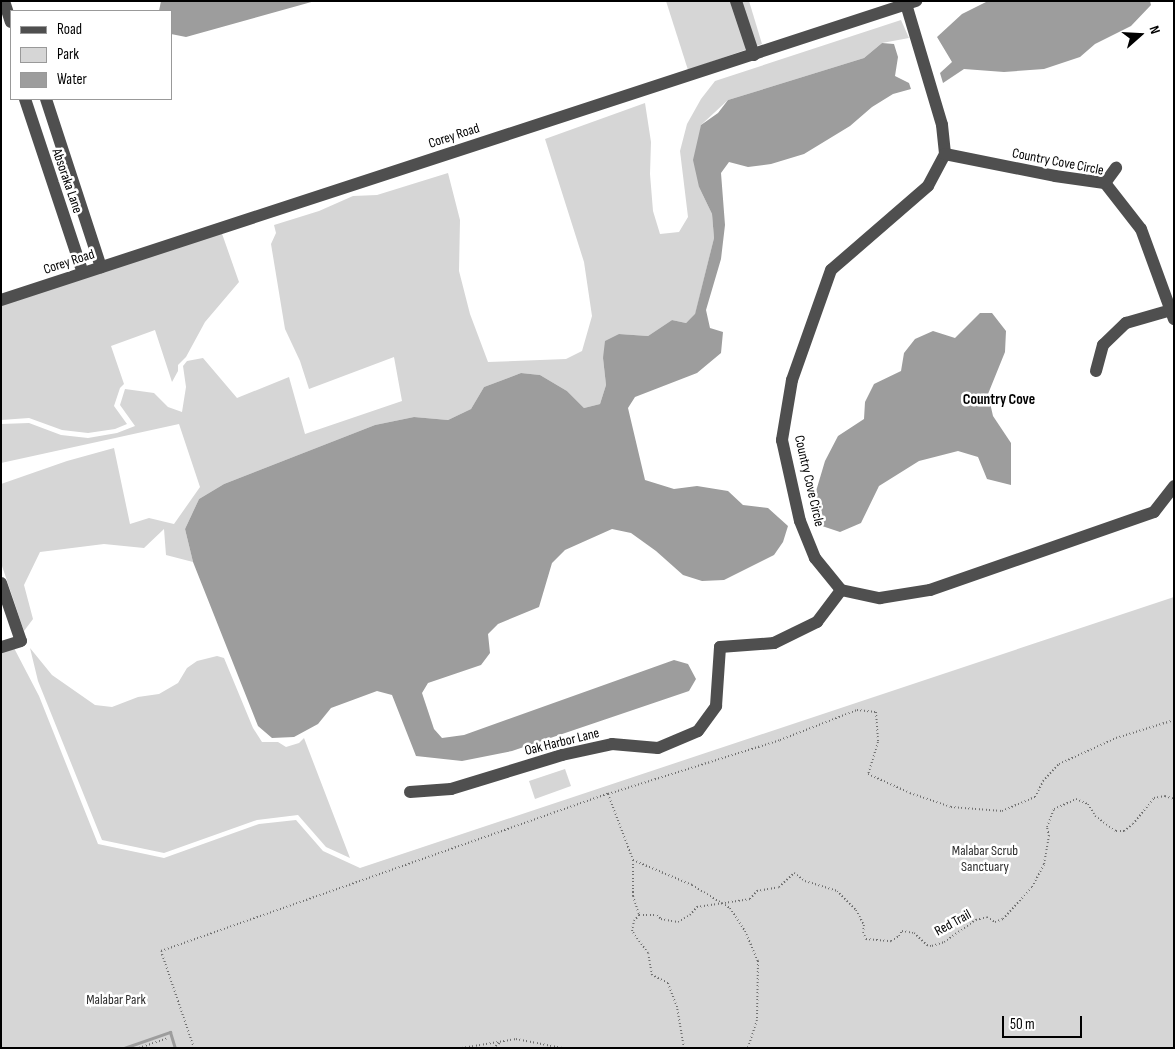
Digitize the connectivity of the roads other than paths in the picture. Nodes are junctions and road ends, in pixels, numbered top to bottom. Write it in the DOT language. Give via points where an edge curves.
graph roads {
  1 [pos="4,1"];
  2 [pos="736,1"];
  3 [pos="911,3"];
  4 [pos="10,19"];
  5 [pos="754,55"];
  6 [pos="25,100"];
  7 [pos="46,100"];
  8 [pos="945,154"];
  9 [pos="1116,168"];
  10 [pos="1105,183"];
  11 [pos="78,196"];
  12 [pos="59,202"];
  13 [pos="101,267"];
  14 [pos="83,273"];
  15 [pos="1,300"];
  16 [pos="1172,314"];
  17 [pos="1096,371"];
  18 [pos="1174,486"];
  19 [pos="1,583"];
  20 [pos="841,590"];
  21 [pos="1,647"];
  22 [pos="410,792"];
  1 -- 4 [label="street"];
  2 -- 5 [label="street"];
  3 -- 5 [label="street, Corey Road"];
  3 -- 8 [label="street" via="942,125"];
  5 -- 13 [label="street, Corey Road"];
  6 -- 12 [label="street, Absoraka Lane"];
  7 -- 11 [label="street, Absoraka Lane"];
  8 -- 10 [label="street, Country Cove Circle"];
  8 -- 20 [label="street, Country Cove Circle" via="928,186 831,270 792,380 782,440 800,521 815,558"];
  9 -- 10 [label="street"];
  10 -- 16 [label="street, Country Cove Circle" via="1141,229"];
  11 -- 12 [label="street"];
  11 -- 13 [label="street, Absoraka Lane"];
  12 -- 14 [label="street, Absoraka Lane"];
  13 -- 14 [label="street, Corey Road"];
  14 -- 15 [label="street, Corey Road"];
  16 -- 17 [label="street" via="1126,323 1103,345"];
  18 -- 20 [label="street" via="1154,512 930,590 880,598"];
  19 -- 21 [label="street" via="21,641"];
  20 -- 22 [label="street, Oak Harbor Lane" via="817,622 774,643 720,647 716,706 698,731 658,748 612,744 562,755 451,789"];
}
